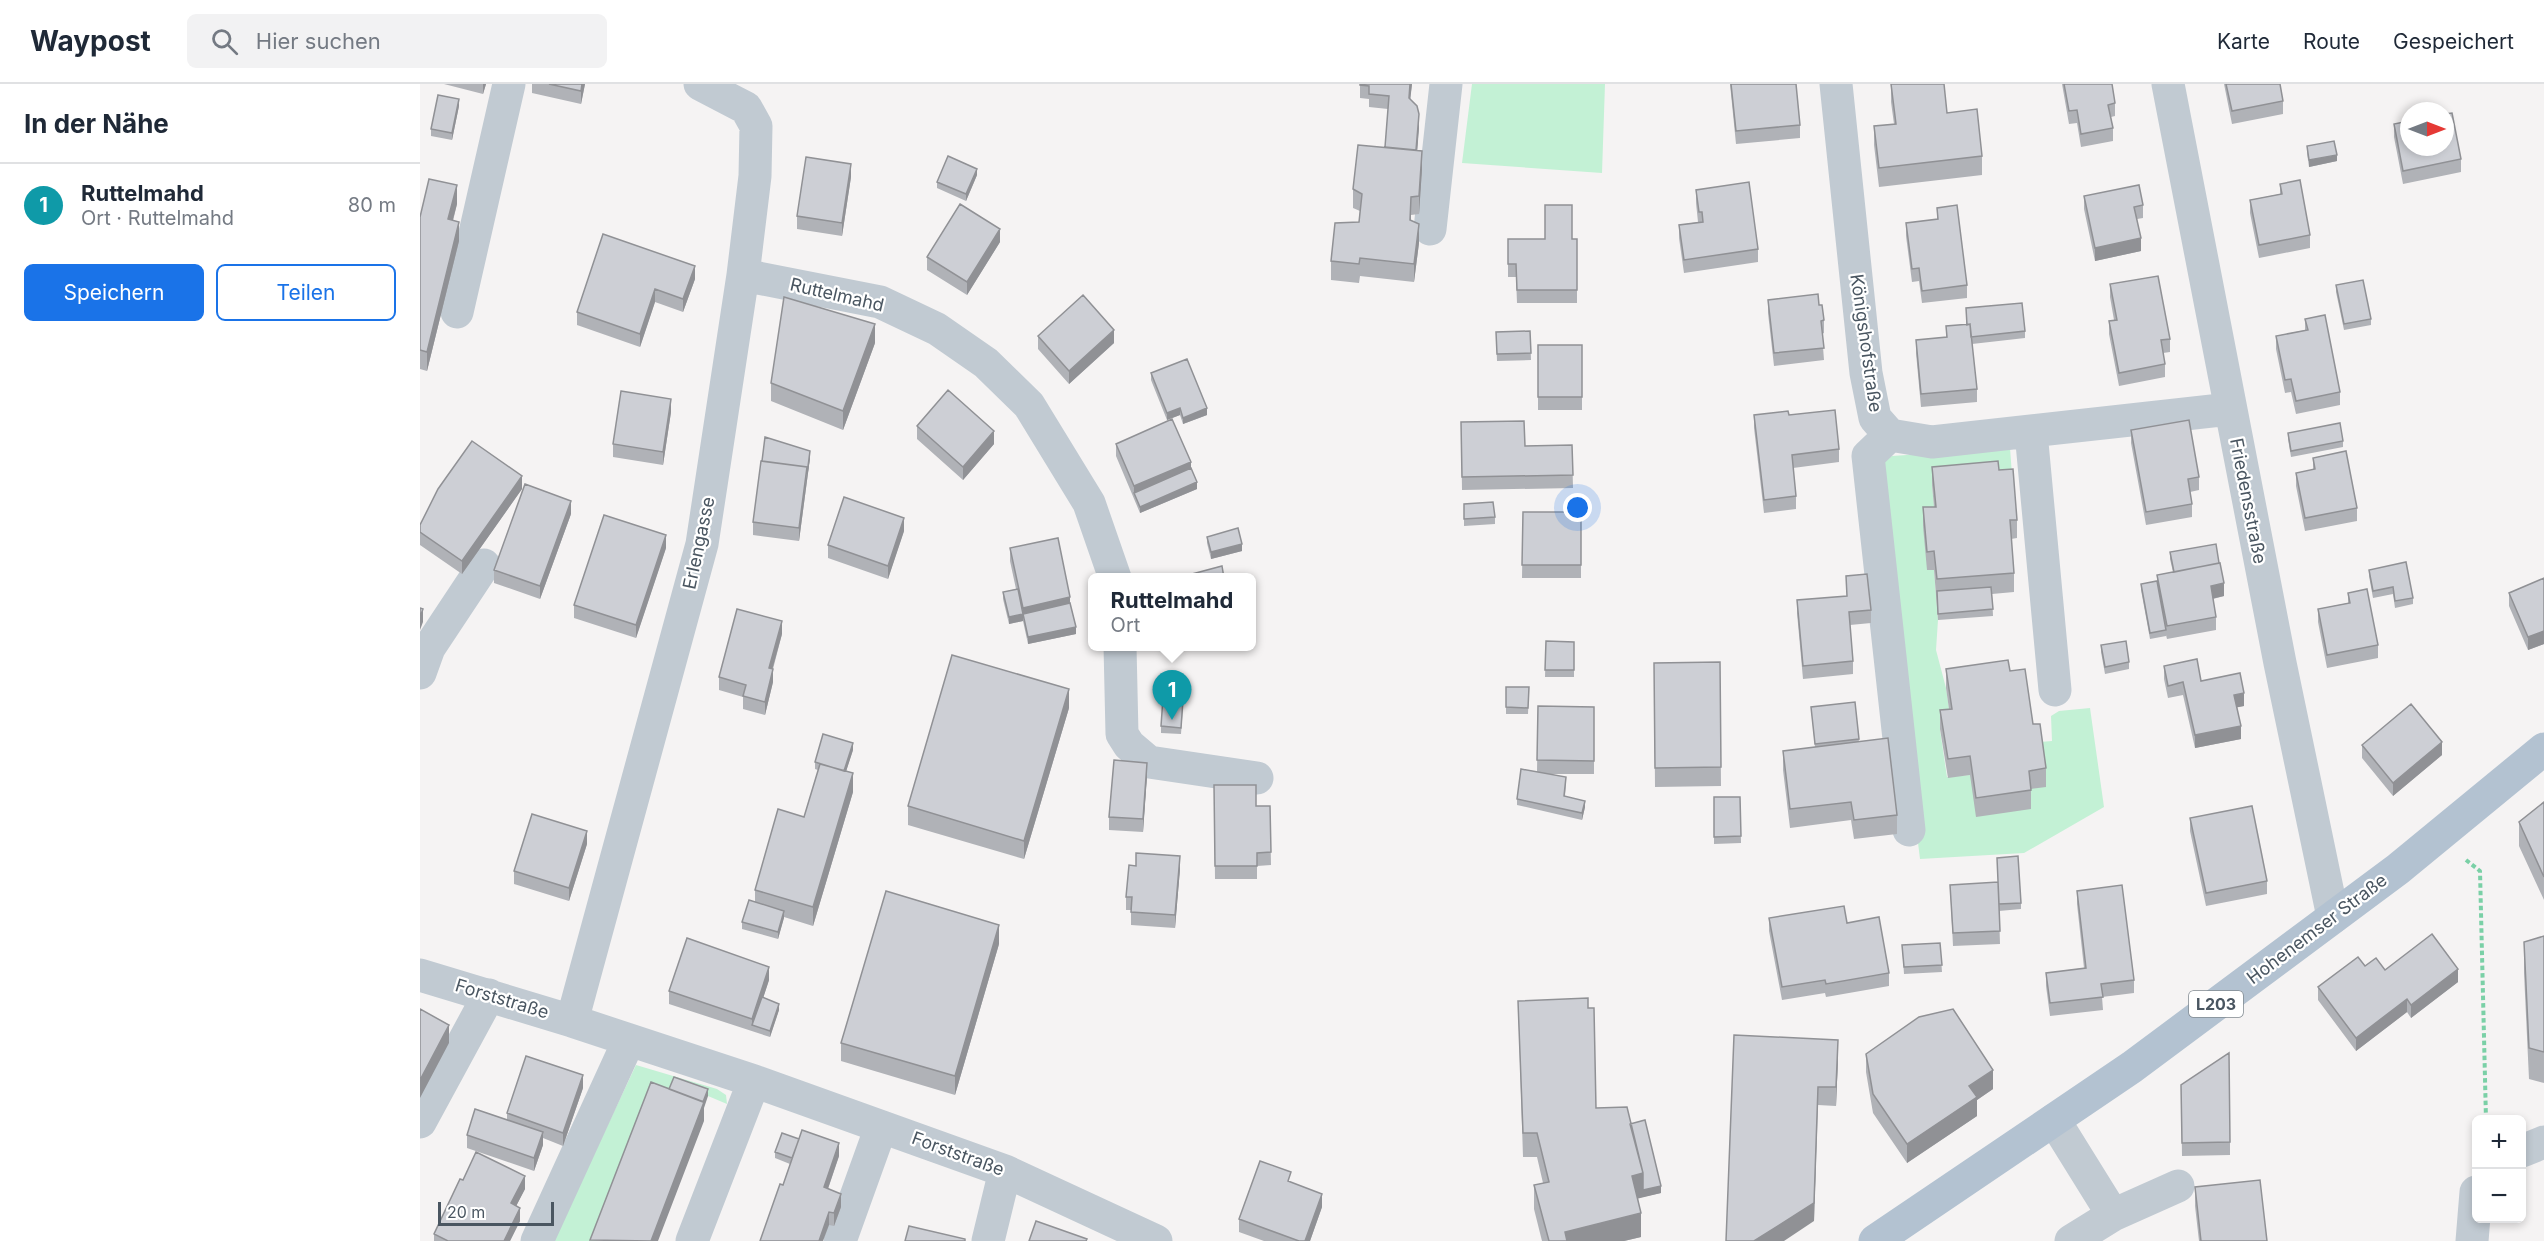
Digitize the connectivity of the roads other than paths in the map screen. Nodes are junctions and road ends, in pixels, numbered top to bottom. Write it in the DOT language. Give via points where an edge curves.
graph roads {
  1 [pos="509,84"];
  2 [pos="700,84"];
  3 [pos="1446,84"];
  4 [pos="1836,84"];
  5 [pos="2168,84"];
  6 [pos="1430,229"];
  7 [pos="743,275"];
  8 [pos="457,312"];
  9 [pos="2230,409"];
  10 [pos="2031,432"];
  11 [pos="1890,435"];
  12 [pos="484,565"];
  13 [pos="1113,573"];
  14 [pos="1120,651"];
  15 [pos="420,673"];
  16 [pos="2055,690"];
  17 [pos="2544,749"];
  18 [pos="1257,778"];
  19 [pos="1909,830"];
  20 [pos="2333,917"];
  21 [pos="420,975"];
  22 [pos="489,995"];
  23 [pos="573,1021"];
  24 [pos="629,1040"];
  25 [pos="754,1081"];
  26 [pos="2054,1120"];
  27 [pos="420,1122"];
  28 [pos="880,1127"];
  29 [pos="2544,1142"];
  30 [pos="2526,1149"];
  31 [pos="1005,1171"];
  32 [pos="2178,1186"];
  33 [pos="2113,1215"];
  34 [pos="2473,1223"];
  35 [pos="537,1241"];
  36 [pos="692,1241"];
  37 [pos="840,1241"];
  38 [pos="988,1241"];
  39 [pos="1155,1241"];
  40 [pos="1875,1241"];
  41 [pos="2071,1241"];
  42 [pos="2472,1241"];
  1 -- 8 [label="street"];
  2 -- 7 [label="street, Erlengasse" via="746,108 756,126 755,176"];
  3 -- 6 [label="street"];
  4 -- 11 [label="street, Königshofstraße" via="1866,373 1875,418"];
  5 -- 9 [label="street, Friedensstraße"];
  7 -- 13 [label="street, Ruttelmahd" via="880,302 937,329 986,363 1029,405 1089,502"];
  7 -- 23 [label="street, Erlengasse" via="702,544"];
  9 -- 10 [label="street, Königshofstraße"];
  9 -- 20 [label="street, Friedensstraße"];
  10 -- 11 [label="street, Königshofstraße" via="1932,442"];
  10 -- 16 [label="street"];
  11 -- 19 [label="street" via="1868,456"];
  12 -- 15 [label="street" via="429,648"];
  14 -- 18 [label="street" via="1122,734 1129,745 1149,762"];
  17 -- 20 [label="main road, Hohenemser Straße / L203"];
  20 -- 26 [label="main road, Hohenemser Straße / L203" via="2132,1067"];
  21 -- 22 [label="street, Forststraße"];
  22 -- 23 [label="street, Forststraße"];
  22 -- 27 [label="street"];
  23 -- 24 [label="street, Forststraße"];
  24 -- 25 [label="street, Forststraße"];
  24 -- 35 [label="street"];
  25 -- 28 [label="street, Forststraße"];
  25 -- 36 [label="street"];
  26 -- 33 [label="street"];
  26 -- 40 [label="main road, Hohenemser Straße / L203"];
  28 -- 31 [label="street, Forststraße"];
  28 -- 37 [label="street"];
  29 -- 30 [label="street"];
  31 -- 38 [label="street"];
  31 -- 39 [label="street, Forststraße"];
  32 -- 33 [label="street"];
  33 -- 41 [label="street"];
  34 -- 42 [label="street"];
}
